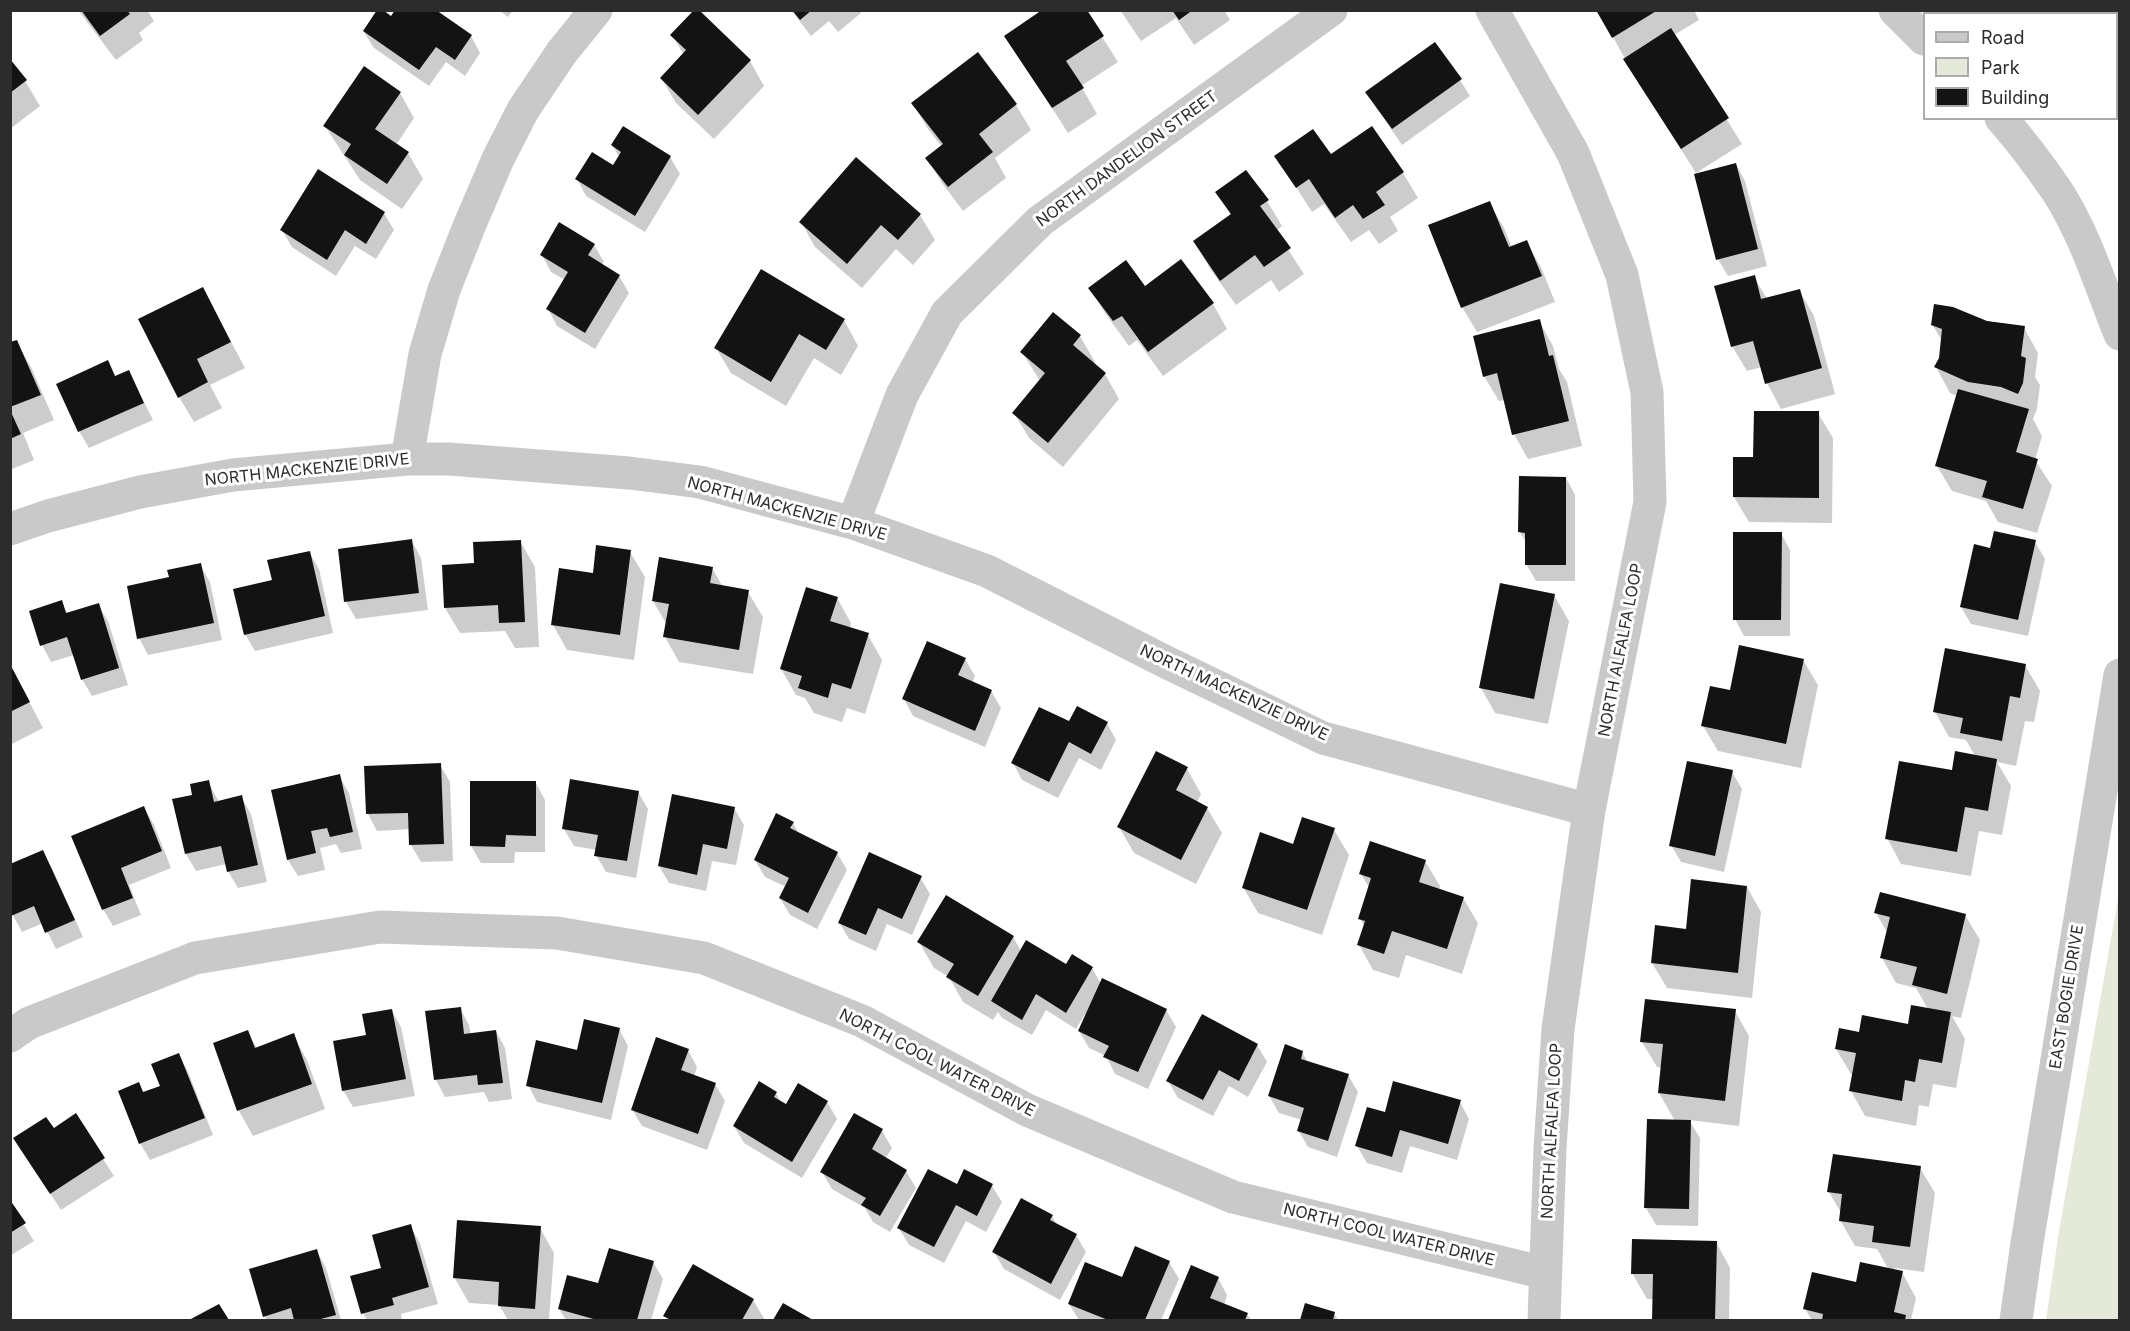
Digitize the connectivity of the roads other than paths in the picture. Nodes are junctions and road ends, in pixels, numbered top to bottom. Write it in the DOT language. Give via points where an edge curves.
graph roads {
  1 [pos="596,10"];
  2 [pos="1331,10"];
  3 [pos="1492,10"];
  4 [pos="1895,10"];
  5 [pos="1923,38"];
  6 [pos="2003,120"];
  7 [pos="2120,334"];
  8 [pos="407,459"];
  9 [pos="853,523"];
  10 [pos="10,529"];
  11 [pos="2120,675"];
  12 [pos="1589,810"];
  13 [pos="10,1036"];
  14 [pos="1545,1273"];
  15 [pos="1544,1320"];
  16 [pos="2016,1320"];
  1 -- 8 [label="street" via="523,110 470,224 425,354"];
  2 -- 9 [label="street, NORTH DANDELION STREET" via="1040,221 947,313 902,395"];
  3 -- 12 [label="street, NORTH ALFALFA LOOP" via="1573,153 1622,275 1647,392 1650,502"];
  4 -- 5 [label="street"];
  6 -- 7 [label="street" via="2058,193 2087,251"];
  8 -- 9 [label="street, NORTH MACKENZIE DRIVE" via="629,472 700,482"];
  8 -- 10 [label="street, NORTH MACKENZIE DRIVE" via="233,475 140,492"];
  9 -- 12 [label="street, NORTH MACKENZIE DRIVE" via="987,571 1323,738"];
  11 -- 16 [label="street, EAST BOGIE DRIVE"];
  12 -- 14 [label="street, NORTH ALFALFA LOOP" via="1558,1029"];
  13 -- 14 [label="street, NORTH COOL WATER DRIVE" via="29,1023 195,958 380,927 557,933 704,958 862,1021 1027,1110 1233,1197"];
  14 -- 15 [label="street, NORTH ALFALFA LOOP"];
}
